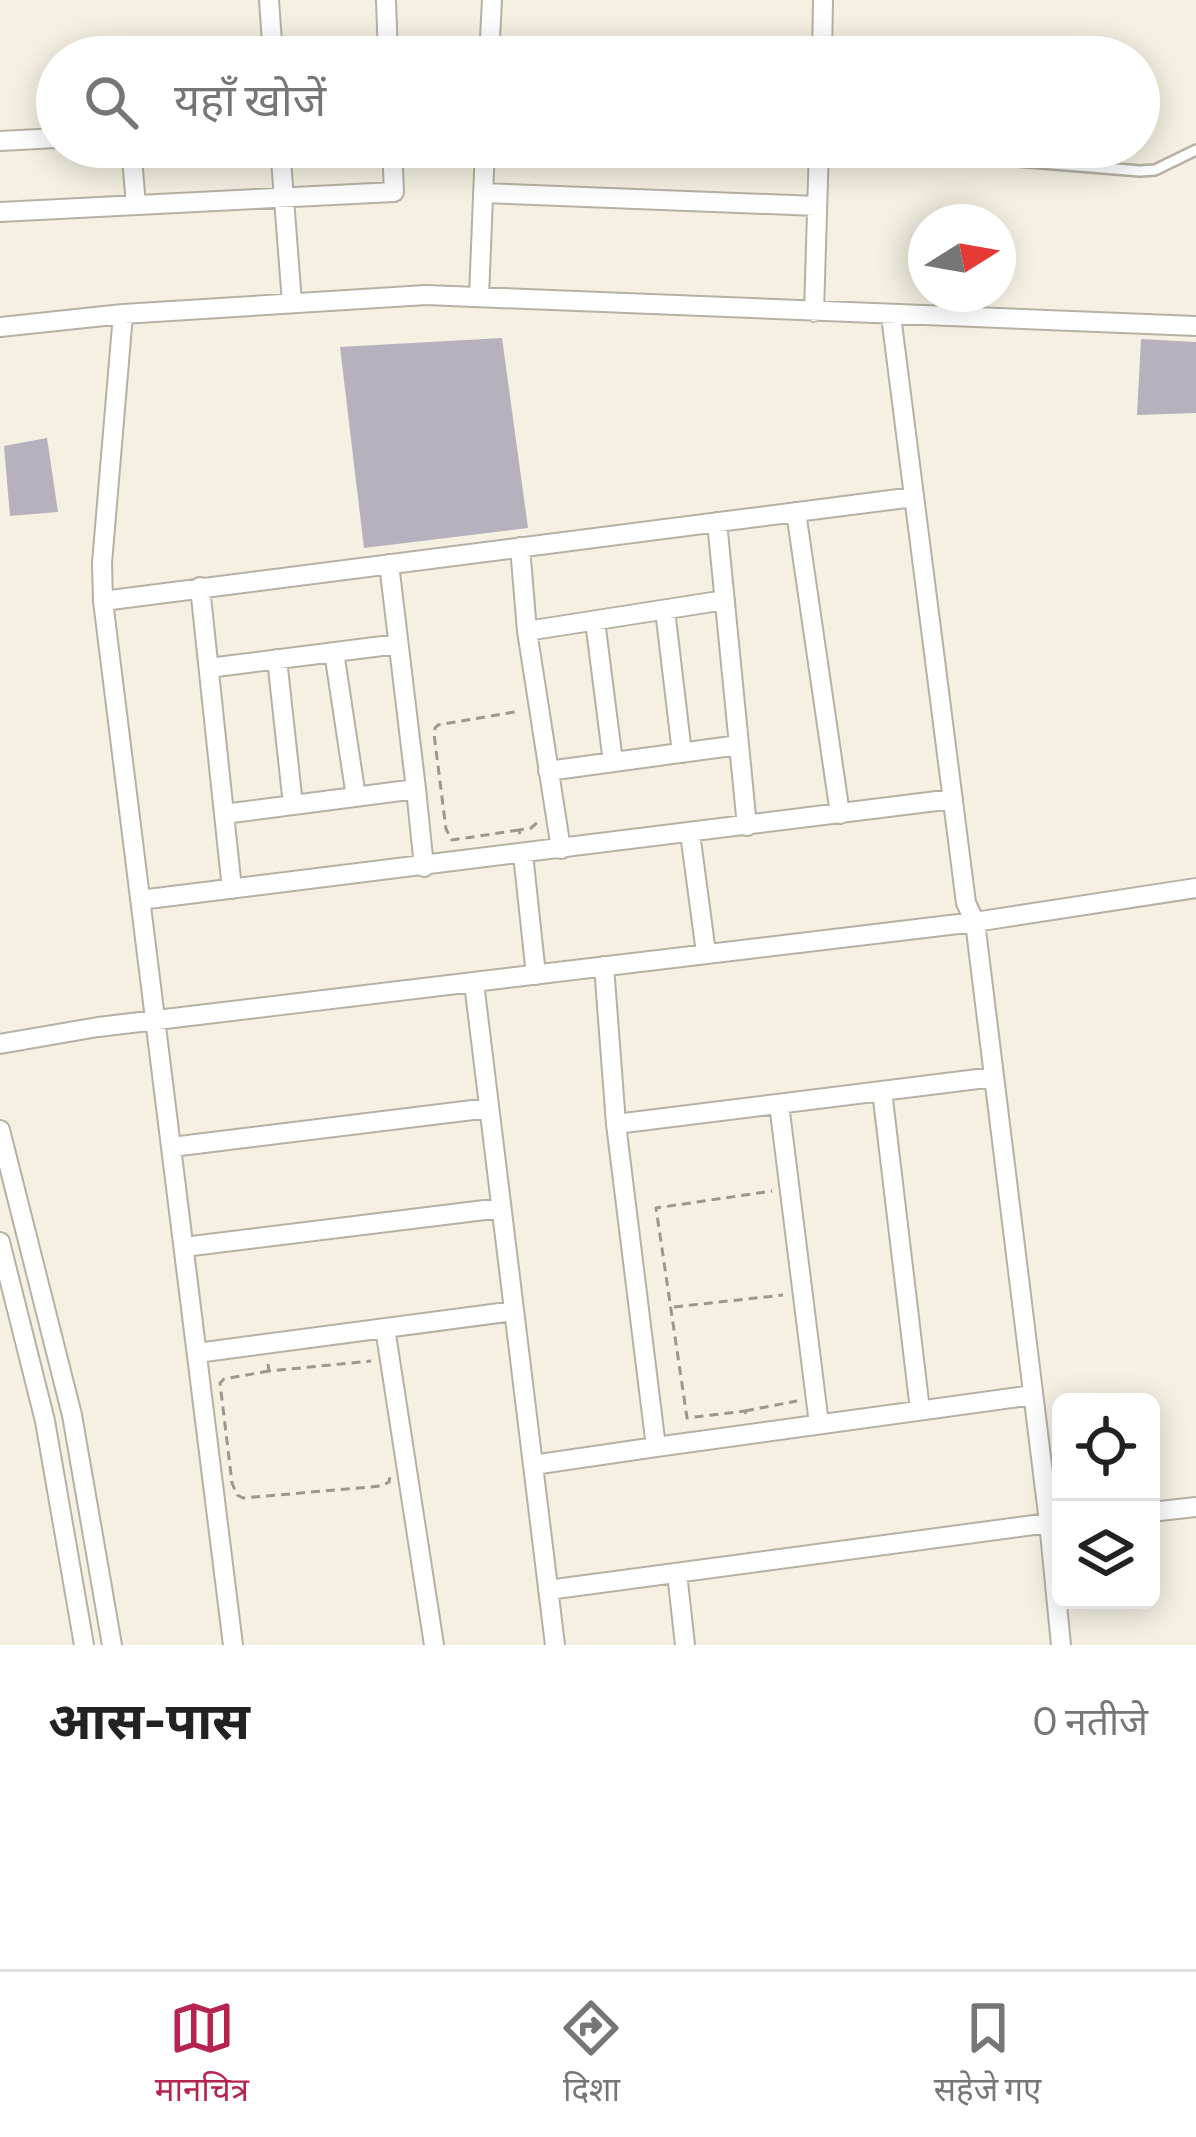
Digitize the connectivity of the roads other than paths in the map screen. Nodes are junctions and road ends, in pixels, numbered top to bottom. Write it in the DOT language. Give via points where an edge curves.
graph roads {
  1 [pos="269,0"];
  2 [pos="386,0"];
  3 [pos="492,0"];
  4 [pos="823,0"];
  5 [pos="272,36"];
  6 [pos="387,36"];
  7 [pos="490,36"];
  8 [pos="822,36"];
  9 [pos="36,139"];
  10 [pos="0,142"];
  11 [pos="1196,151"];
  12 [pos="133,168"];
  13 [pos="282,168"];
  14 [pos="393,168"];
  15 [pos="485,168"];
  16 [pos="818,168"];
  17 [pos="1103,168"];
  18 [pos="1159,168"];
  19 [pos="1160,168"];
  20 [pos="484,193"];
  21 [pos="284,196"];
  22 [pos="136,205"];
  23 [pos="817,206"];
  24 [pos="0,212"];
  25 [pos="479,297"];
  26 [pos="292,303"];
  27 [pos="814,312"];
  28 [pos="123,314"];
  29 [pos="891,316"];
  30 [pos="1196,326"];
  31 [pos="0,327"];
  32 [pos="914,497"];
  33 [pos="796,512"];
  34 [pos="717,522"];
  35 [pos="520,547"];
  36 [pos="388,564"];
  37 [pos="200,587"];
  38 [pos="725,600"];
  39 [pos="104,602"];
  40 [pos="665,610"];
  41 [pos="595,621"];
  42 [pos="526,632"];
  43 [pos="398,644"];
  44 [pos="334,652"];
  45 [pos="277,659"];
  46 [pos="208,668"];
  47 [pos="739,745"];
  48 [pos="682,753"];
  49 [pos="613,762"];
  50 [pos="548,771"];
  51 [pos="416,789"];
  52 [pos="356,797"];
  53 [pos="953,799"];
  54 [pos="293,805"];
  55 [pos="224,814"];
  56 [pos="840,814"];
  57 [pos="747,826"];
  58 [pos="690,832"];
  59 [pos="561,849"];
  60 [pos="523,854"];
  61 [pos="424,866"];
  62 [pos="1196,888"];
  63 [pos="232,889"];
  64 [pos="140,900"];
  65 [pos="975,922"];
  66 [pos="706,952"];
  67 [pos="604,966"];
  68 [pos="536,975"];
  69 [pos="474,983"];
  70 [pos="156,1020"];
  71 [pos="0,1044"];
  72 [pos="994,1077"];
  73 [pos="882,1091"];
  74 [pos="779,1103"];
  75 [pos="489,1108"];
  76 [pos="616,1124"];
  77 [pos="0,1130"];
  78 [pos="172,1147"];
  79 [pos="501,1208"];
  80 [pos="0,1242"];
  81 [pos="184,1246"];
  82 [pos="514,1311"];
  83 [pos="385,1328"];
  84 [pos="197,1353"];
  85 [pos="1033,1395"];
  86 [pos="920,1410"];
  87 [pos="819,1424"];
  88 [pos="656,1447"];
  89 [pos="532,1465"];
  90 [pos="1052,1505"];
  91 [pos="1196,1508"];
  92 [pos="1160,1511"];
  93 [pos="1052,1522"];
  94 [pos="677,1573"];
  95 [pos="548,1590"];
  96 [pos="1059,1609"];
  97 [pos="84,1645"];
  98 [pos="112,1645"];
  99 [pos="233,1645"];
  100 [pos="434,1645"];
  101 [pos="555,1645"];
  102 [pos="685,1645"];
  103 [pos="1061,1645"];
  1 -- 5 [label="street"];
  2 -- 6 [label="street"];
  3 -- 7 [label="street"];
  4 -- 8 [label="street"];
  9 -- 10 [label="street"];
  11 -- 19 [label="lane"];
  12 -- 22 [label="street"];
  13 -- 21 [label="street"];
  14 -- 21 [label="street" via="394,192"];
  15 -- 20 [label="street"];
  16 -- 23 [label="street"];
  17 -- 18 [label="lane"];
  20 -- 23 [label="street"];
  20 -- 25 [label="street"];
  21 -- 22 [label="street"];
  21 -- 26 [label="street"];
  22 -- 24 [label="street"];
  23 -- 27 [label="street"];
  25 -- 26 [label="street"];
  25 -- 27 [label="street"];
  26 -- 28 [label="street"];
  27 -- 29 [label="street"];
  28 -- 31 [label="street"];
  28 -- 39 [label="street"];
  29 -- 30 [label="street"];
  29 -- 32 [label="street"];
  32 -- 33 [label="street"];
  32 -- 53 [label="street"];
  33 -- 34 [label="street"];
  33 -- 56 [label="street"];
  34 -- 35 [label="street"];
  34 -- 38 [label="street"];
  35 -- 36 [label="street"];
  35 -- 42 [label="street"];
  36 -- 37 [label="street"];
  36 -- 43 [label="street"];
  37 -- 39 [label="street"];
  37 -- 46 [label="street"];
  38 -- 40 [label="street"];
  38 -- 47 [label="street"];
  39 -- 64 [label="street"];
  40 -- 41 [label="street"];
  40 -- 48 [label="street"];
  41 -- 42 [label="street"];
  41 -- 49 [label="street"];
  42 -- 50 [label="street"];
  43 -- 44 [label="street"];
  43 -- 51 [label="street"];
  44 -- 45 [label="street"];
  44 -- 52 [label="street"];
  45 -- 46 [label="street"];
  45 -- 54 [label="street"];
  46 -- 55 [label="street"];
  47 -- 48 [label="street"];
  47 -- 57 [label="street"];
  48 -- 49 [label="street"];
  49 -- 50 [label="street"];
  50 -- 59 [label="street"];
  51 -- 52 [label="street"];
  51 -- 61 [label="street"];
  52 -- 54 [label="street"];
  53 -- 56 [label="street"];
  53 -- 65 [label="street"];
  54 -- 55 [label="street"];
  55 -- 63 [label="street"];
  56 -- 57 [label="street"];
  57 -- 58 [label="street"];
  58 -- 59 [label="street"];
  58 -- 66 [label="street"];
  59 -- 60 [label="street"];
  60 -- 61 [label="street"];
  60 -- 68 [label="street"];
  61 -- 63 [label="street"];
  62 -- 65 [label="street"];
  63 -- 64 [label="street"];
  64 -- 70 [label="street"];
  65 -- 66 [label="street"];
  65 -- 72 [label="street"];
  66 -- 67 [label="street"];
  67 -- 68 [label="street"];
  67 -- 76 [label="street"];
  68 -- 69 [label="street"];
  69 -- 70 [label="street"];
  69 -- 75 [label="street"];
  70 -- 71 [label="street"];
  70 -- 78 [label="street"];
  72 -- 73 [label="street"];
  72 -- 85 [label="street"];
  73 -- 74 [label="street"];
  73 -- 86 [label="street"];
  74 -- 76 [label="street"];
  74 -- 87 [label="street"];
  75 -- 78 [label="street"];
  75 -- 79 [label="street"];
  76 -- 88 [label="street"];
  77 -- 98 [label="street" via="72,1415"];
  78 -- 81 [label="street"];
  79 -- 81 [label="street"];
  79 -- 82 [label="street"];
  80 -- 97 [label="street" via="45,1420"];
  81 -- 84 [label="street"];
  82 -- 83 [label="street"];
  82 -- 89 [label="street"];
  83 -- 84 [label="street"];
  83 -- 100 [label="street"];
  84 -- 99 [label="street"];
  85 -- 86 [label="street"];
  85 -- 90 [label="street"];
  86 -- 87 [label="street"];
  87 -- 88 [label="street"];
  88 -- 89 [label="street"];
  89 -- 95 [label="street"];
  91 -- 92 [label="street"];
  93 -- 94 [label="street"];
  94 -- 95 [label="street"];
  94 -- 102 [label="street"];
  95 -- 101 [label="street"];
  96 -- 103 [label="street"];
}
